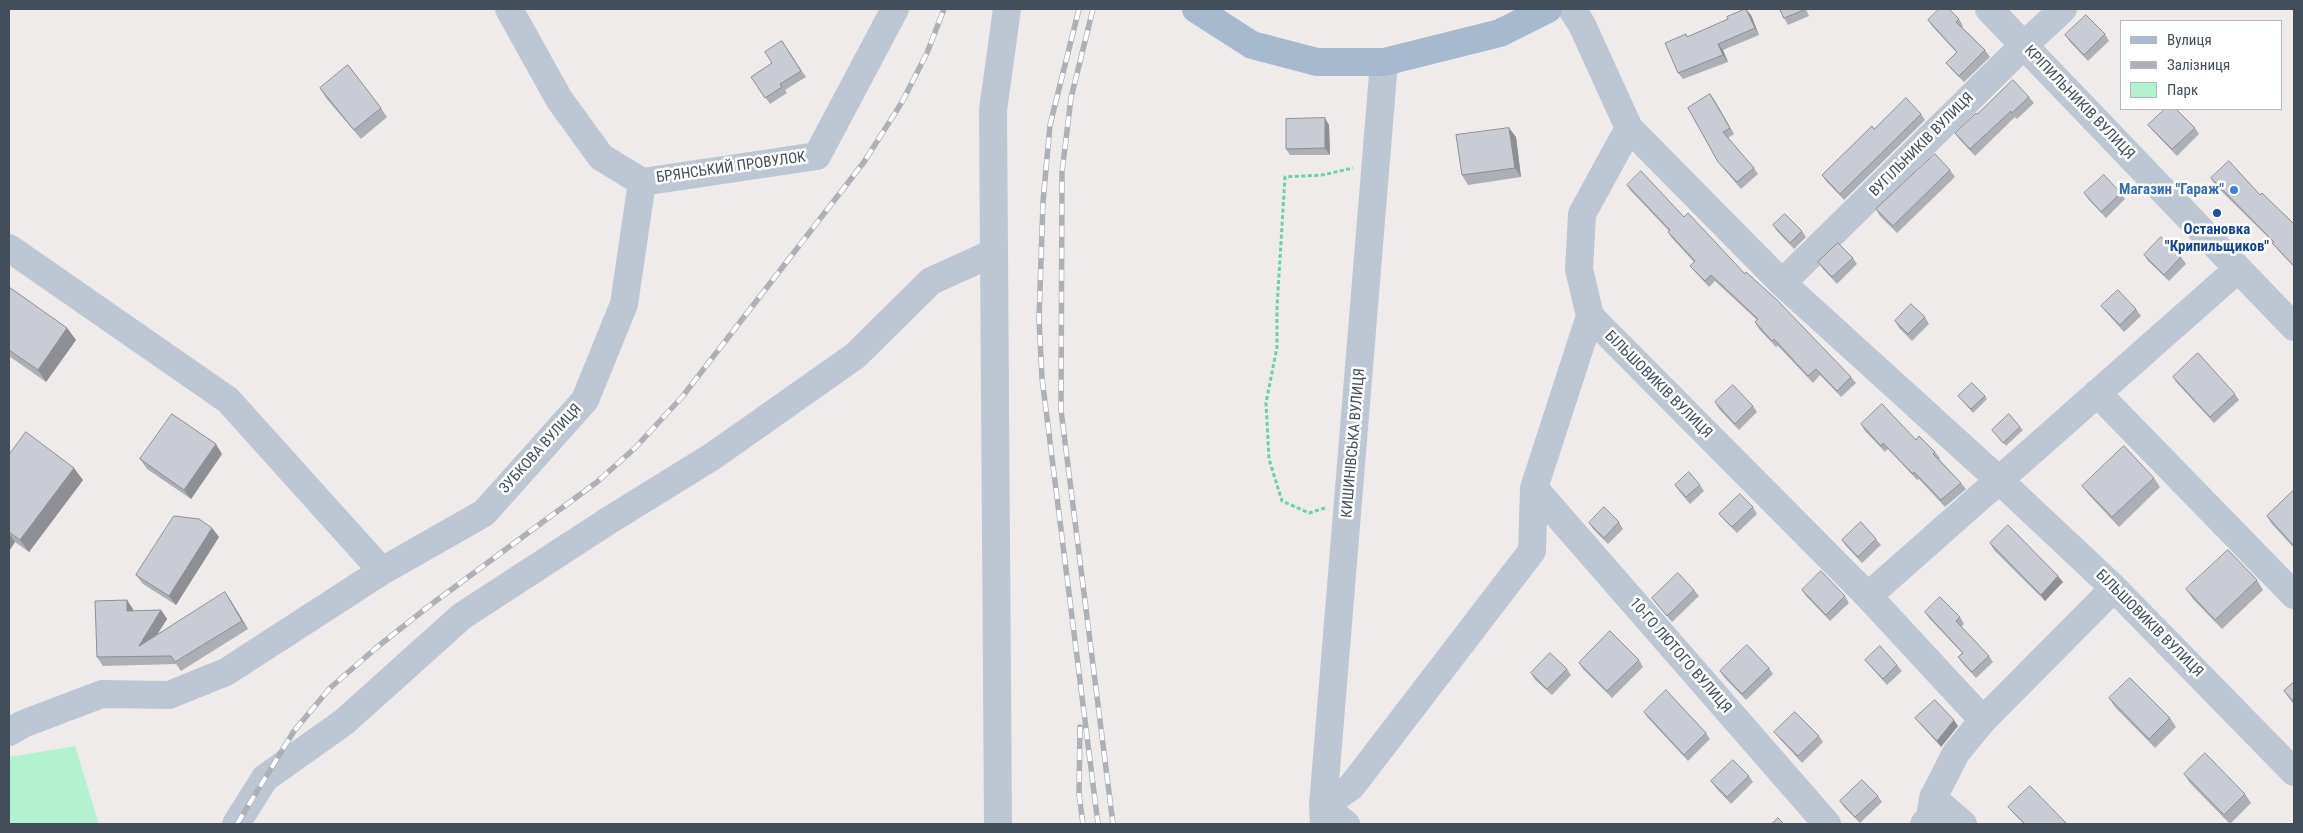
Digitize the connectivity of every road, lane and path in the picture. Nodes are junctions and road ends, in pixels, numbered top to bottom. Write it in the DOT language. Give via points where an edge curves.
graph roads {
  1 [pos="509,9"];
  2 [pos="895,9"];
  3 [pos="1007,9"];
  4 [pos="1196,9"];
  5 [pos="1548,9"];
  6 [pos="1572,9"];
  7 [pos="1989,9"];
  8 [pos="2063,9"];
  9 [pos="2023,46"];
  10 [pos="1384,62"];
  11 [pos="1630,128"];
  12 [pos="1376,163"];
  13 [pos="642,182"];
  14 [pos="9,248"];
  15 [pos="994,252"];
  16 [pos="2238,269"];
  17 [pos="1782,284"];
  18 [pos="1590,316"];
  19 [pos="2294,327"];
  20 [pos="2097,393"];
  21 [pos="2000,480"];
  22 [pos="1534,488"];
  23 [pos="1349,500"];
  24 [pos="382,571"];
  25 [pos="2114,588"];
  26 [pos="2294,595"];
  27 [pos="1868,596"];
  28 [pos="1983,720"];
  29 [pos="9,732"];
  30 [pos="2294,772"];
  31 [pos="1933,798"];
  32 [pos="1324,815"];
  33 [pos="236,824"];
  34 [pos="998,824"];
  35 [pos="1346,824"];
  36 [pos="1828,824"];
  37 [pos="1924,824"];
  38 [pos="1962,824"];
  1 -- 13 [label="street, БРЯНСЬКИЙ ПРОВУЛОК" via="559,99 601,157"];
  2 -- 13 [label="street, БРЯНСЬКИЙ ПРОВУЛОК" via="817,156"];
  3 -- 15 [label="street" via="993,110"];
  4 -- 10 [label="main road" via="1252,45 1317,62"];
  5 -- 10 [label="main road" via="1500,33"];
  6 -- 11 [label="street, БІЛЬШОВИКІВ ВУЛИЦЯ"];
  7 -- 9 [label="street, КРІПИЛЬНИКІВ ВУЛИЦЯ"];
  8 -- 9 [label="street, ВУГІЛЬНИКІВ ВУЛИЦЯ"];
  9 -- 16 [label="street, КРІПИЛЬНИКІВ ВУЛИЦЯ"];
  9 -- 17 [label="street, ВУГІЛЬНИКІВ ВУЛИЦЯ"];
  10 -- 12 [label="street, КИШИНІВСЬКА ВУЛИЦЯ"];
  11 -- 17 [label="street, БІЛЬШОВИКІВ ВУЛИЦЯ"];
  11 -- 18 [label="street" via="1582,214 1579,269"];
  12 -- 23 [label="street, КИШИНІВСЬКА ВУЛИЦЯ"];
  12 -- 23 [label="path" via="1322,175 1285,178 1277,347 1266,403 1269,459 1282,501 1310,513"];
  13 -- 24 [label="street, ЗУБКОВА ВУЛИЦЯ" via="624,304 585,400 484,513"];
  14 -- 24 [label="street" via="228,400"];
  15 -- 33 [label="street" via="931,281 847,362 713,456 462,616 344,722 265,778"];
  15 -- 34 [label="street"];
  16 -- 19 [label="street, КРІПИЛЬНИКІВ ВУЛИЦЯ"];
  16 -- 20 [label="street"];
  17 -- 21 [label="street, БІЛЬШОВИКІВ ВУЛИЦЯ"];
  18 -- 22 [label="street"];
  18 -- 27 [label="street, БІЛЬШОВИКІВ ВУЛИЦЯ"];
  20 -- 21 [label="street"];
  20 -- 26 [label="street"];
  21 -- 25 [label="street, БІЛЬШОВИКІВ ВУЛИЦЯ"];
  21 -- 27 [label="street"];
  22 -- 32 [label="street" via="1532,551 1351,787"];
  22 -- 36 [label="street, 10-ГО ЛЮТОГО ВУЛИЦЯ"];
  23 -- 32 [label="street, КИШИНІВСЬКА ВУЛИЦЯ"];
  24 -- 29 [label="street, ЗУБКОВА ВУЛИЦЯ" via="226,672 169,695 102,694"];
  25 -- 28 [label="street"];
  25 -- 30 [label="street, БІЛЬШОВИКІВ ВУЛИЦЯ"];
  27 -- 28 [label="street, БІЛЬШОВИКІВ ВУЛИЦЯ"];
  28 -- 31 [label="street" via="1956,753"];
  31 -- 37 [label="street" via="1930,817"];
  31 -- 38 [label="street"];
  32 -- 35 [label="street"];
}
